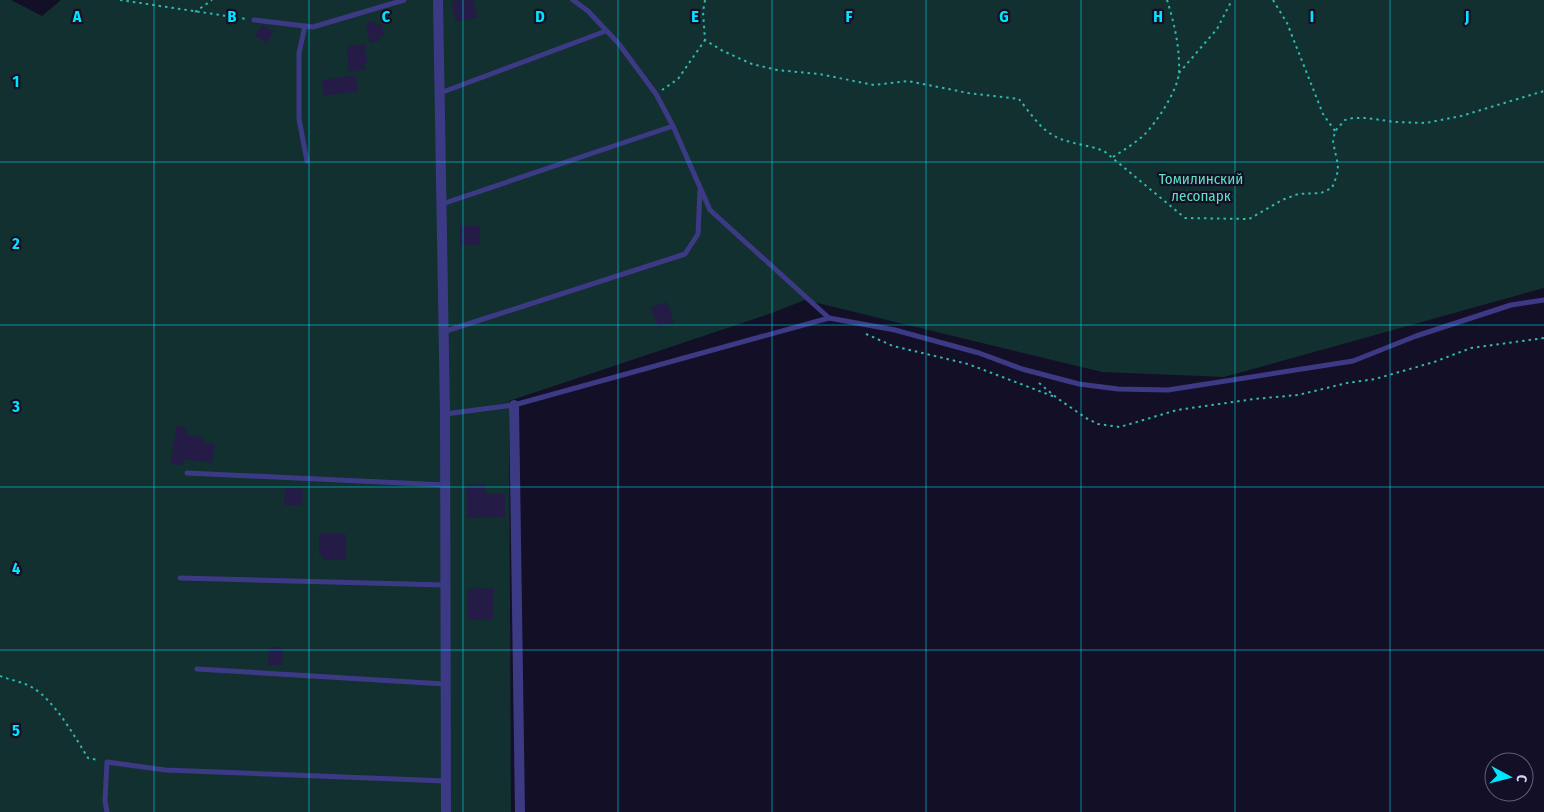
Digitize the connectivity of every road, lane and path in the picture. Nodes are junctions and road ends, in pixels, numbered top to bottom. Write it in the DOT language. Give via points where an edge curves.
graph roads {
  1 [pos="120,0"];
  2 [pos="212,0"];
  3 [pos="404,0"];
  4 [pos="438,0"];
  5 [pos="573,0"];
  6 [pos="705,0"];
  7 [pos="1167,0"];
  8 [pos="1232,0"];
  9 [pos="1273,0"];
  10 [pos="195,12"];
  11 [pos="254,20"];
  12 [pos="305,26"];
  13 [pos="606,30"];
  14 [pos="705,40"];
  15 [pos="1179,73"];
  16 [pos="1544,91"];
  17 [pos="440,94"];
  18 [pos="656,94"];
  19 [pos="672,126"];
  20 [pos="1335,131"];
  21 [pos="1113,157"];
  22 [pos="307,161"];
  23 [pos="700,187"];
  24 [pos="442,204"];
  25 [pos="1544,300"];
  26 [pos="830,318"];
  27 [pos="850,322"];
  28 [pos="443,332"];
  29 [pos="1544,338"];
  30 [pos="1022,369"];
  31 [pos="1057,398"];
  32 [pos="514,405"];
  33 [pos="445,414"];
  34 [pos="187,472"];
  35 [pos="445,485"];
  36 [pos="180,578"];
  37 [pos="445,585"];
  38 [pos="197,669"];
  39 [pos="0,676"];
  40 [pos="446,684"];
  41 [pos="108,762"];
  42 [pos="446,781"];
  43 [pos="107,812"];
  44 [pos="446,812"];
  45 [pos="520,812"];
  1 -- 10 [label="path"];
  2 -- 10 [label="path"];
  3 -- 12 [label="lane" via="314,27"];
  4 -- 17 [label="street"];
  5 -- 13 [label="lane"];
  6 -- 14 [label="path"];
  7 -- 15 [label="path" via="1175,24"];
  8 -- 15 [label="path" via="1217,29"];
  9 -- 20 [label="path" via="1287,23 1323,114"];
  10 -- 11 [label="path"];
  11 -- 12 [label="lane"];
  12 -- 22 [label="lane" via="299,54 299,119"];
  13 -- 17 [label="lane"];
  13 -- 18 [label="lane"];
  14 -- 18 [label="path" via="678,79"];
  14 -- 21 [label="path" via="752,64 777,70 874,85 908,82 1019,99 1050,134 1092,146"];
  15 -- 21 [label="path" via="1173,91 1145,134"];
  16 -- 20 [label="path" via="1426,123 1353,118 1344,120"];
  17 -- 24 [label="street"];
  18 -- 19 [label="lane"];
  19 -- 23 [label="lane"];
  19 -- 24 [label="lane"];
  20 -- 21 [label="path" via="1333,142 1338,165 1332,188 1321,193 1298,194 1249,219 1185,218"];
  23 -- 26 [label="lane" via="710,210"];
  23 -- 28 [label="lane" via="698,234 685,254"];
  24 -- 28 [label="street"];
  25 -- 30 [label="lane" via="1511,305 1416,336 1353,361 1168,390 1079,384"];
  26 -- 27 [label="lane"];
  26 -- 32 [label="lane"];
  27 -- 30 [label="lane" via="895,330 979,353"];
  27 -- 31 [label="path" via="868,336 894,346 968,364"];
  28 -- 33 [label="street"];
  29 -- 31 [label="path" via="1471,348 1375,379 1298,395 1177,410 1120,427 1098,424"];
  30 -- 31 [label="path"];
  32 -- 33 [label="lane"];
  32 -- 45 [label="street"];
  33 -- 35 [label="street"];
  34 -- 35 [label="lane"];
  35 -- 37 [label="street"];
  36 -- 37 [label="lane"];
  37 -- 40 [label="street"];
  38 -- 40 [label="lane"];
  39 -- 41 [label="path" via="33,688 69,726 88,758"];
  40 -- 42 [label="street"];
  41 -- 42 [label="lane" via="165,770"];
  41 -- 43 [label="lane"];
  42 -- 44 [label="street"];
}
